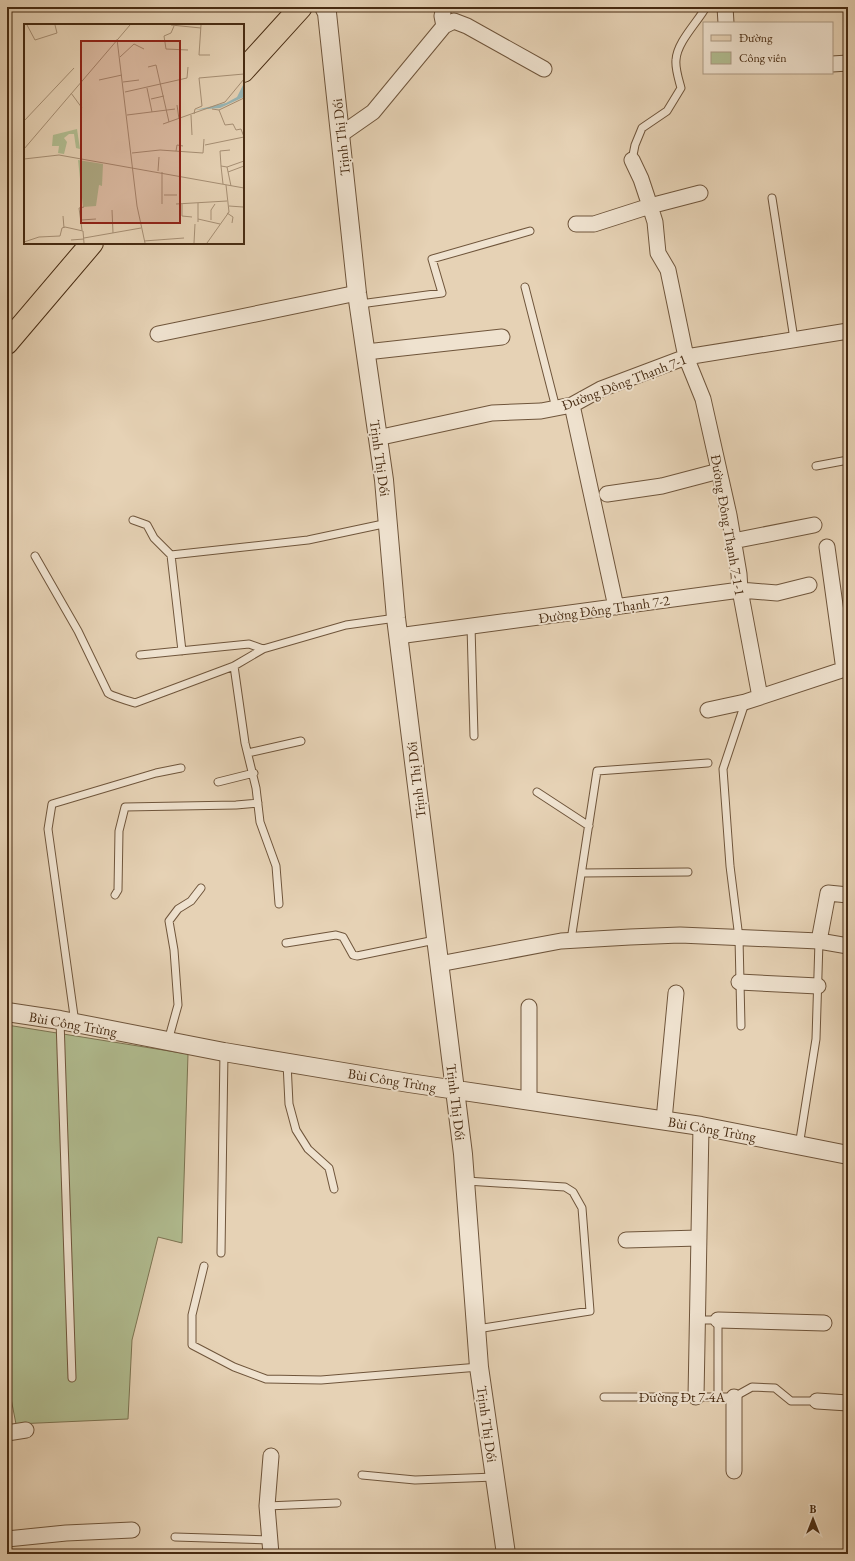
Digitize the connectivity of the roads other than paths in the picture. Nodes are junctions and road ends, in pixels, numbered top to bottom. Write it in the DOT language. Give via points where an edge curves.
graph roads {
  1 [pos="283,7"];
  2 [pos="301,7"];
  3 [pos="324,7"];
  4 [pos="444,7"];
  5 [pos="706,7"];
  6 [pos="725,7"];
  7 [pos="726,22"];
  8 [pos="444,26"];
  9 [pos="244,52"];
  10 [pos="848,63"];
  11 [pos="833,64"];
  12 [pos="544,69"];
  13 [pos="244,70"];
  14 [pos="340,135"];
  15 [pos="632,160"];
  16 [pos="700,193"];
  17 [pos="772,198"];
  18 [pos="650,206"];
  19 [pos="576,224"];
  20 [pos="530,230"];
  21 [pos="76,244"];
  22 [pos="91,244"];
  23 [pos="525,288"];
  24 [pos="358,298"];
  25 [pos="7,328"];
  26 [pos="848,331"];
  27 [pos="158,334"];
  28 [pos="502,336"];
  29 [pos="794,339"];
  30 [pos="7,343"];
  31 [pos="366,352"];
  32 [pos="686,357"];
  33 [pos="572,405"];
  34 [pos="556,408"];
  35 [pos="377,438"];
  36 [pos="848,460"];
  37 [pos="816,466"];
  38 [pos="719,472"];
  39 [pos="607,494"];
  40 [pos="133,520"];
  41 [pos="388,523"];
  42 [pos="814,525"];
  43 [pos="733,541"];
  44 [pos="827,547"];
  45 [pos="36,556"];
  46 [pos="171,556"];
  47 [pos="809,585"];
  48 [pos="740,590"];
  49 [pos="616,607"];
  50 [pos="396,618"];
  51 [pos="471,626"];
  52 [pos="398,636"];
  53 [pos="263,649"];
  54 [pos="182,651"];
  55 [pos="140,655"];
  56 [pos="234,666"];
  57 [pos="846,669"];
  58 [pos="760,697"];
  59 [pos="745,702"];
  60 [pos="708,710"];
  61 [pos="474,736"];
  62 [pos="301,741"];
  63 [pos="248,753"];
  64 [pos="708,763"];
  65 [pos="181,768"];
  66 [pos="254,773"];
  67 [pos="218,782"];
  68 [pos="537,792"];
  69 [pos="258,803"];
  70 [pos="589,826"];
  71 [pos="688,872"];
  72 [pos="582,873"];
  73 [pos="201,888"];
  74 [pos="115,895"];
  75 [pos="848,895"];
  76 [pos="279,904"];
  77 [pos="739,938"];
  78 [pos="435,940"];
  79 [pos="571,940"];
  80 [pos="819,941"];
  81 [pos="286,942"];
  82 [pos="848,946"];
  83 [pos="439,964"];
  84 [pos="739,982"];
  85 [pos="818,986"];
  86 [pos="676,993"];
  87 [pos="529,1007"];
  88 [pos="7,1012"];
  89 [pos="68,1022"];
  90 [pos="741,1026"];
  91 [pos="168,1041"];
  92 [pos="224,1052"];
  93 [pos="287,1062"];
  94 [pos="455,1090"];
  95 [pos="529,1101"];
  96 [pos="664,1120"];
  97 [pos="701,1126"];
  98 [pos="799,1146"];
  99 [pos="848,1155"];
  100 [pos="466,1181"];
  101 [pos="334,1188"];
  102 [pos="699,1238"];
  103 [pos="626,1240"];
  104 [pos="221,1253"];
  105 [pos="204,1266"];
  106 [pos="698,1320"];
  107 [pos="718,1320"];
  108 [pos="824,1323"];
  109 [pos="477,1329"];
  110 [pos="479,1367"];
  111 [pos="72,1378"];
  112 [pos="604,1397"];
  113 [pos="696,1397"];
  114 [pos="718,1397"];
  115 [pos="734,1397"];
  116 [pos="817,1401"];
  117 [pos="848,1403"];
  118 [pos="26,1430"];
  119 [pos="7,1433"];
  120 [pos="271,1456"];
  121 [pos="734,1471"];
  122 [pos="362,1474"];
  123 [pos="495,1478"];
  124 [pos="337,1503"];
  125 [pos="267,1506"];
  126 [pos="132,1530"];
  127 [pos="175,1537"];
  128 [pos="7,1539"];
  129 [pos="271,1547"];
  130 [pos="506,1554"];
  1 -- 9 [label="main road"];
  2 -- 13 [label="main road"];
  3 -- 14 [label="street, Trịnh Thị Dối" via="327,13"];
  4 -- 8 [label="street"];
  5 -- 15 [label="lane" via="699,21 684,38 676,60 681,88 667,111 642,128"];
  6 -- 7 [label="street"];
  8 -- 12 [label="street" via="454,21 467,26"];
  8 -- 14 [label="street" via="373,112"];
  10 -- 11 [label="street"];
  14 -- 24 [label="street, Trịnh Thị Dối"];
  15 -- 18 [label="street, Đường Đông Thạnh 7-1-1"];
  16 -- 18 [label="street"];
  17 -- 29 [label="lane"];
  18 -- 19 [label="street" via="594,224"];
  18 -- 32 [label="street, Đường Đông Thạnh 7-1-1" via="655,222 658,252 668,270"];
  20 -- 24 [label="lane" via="432,259 442,292"];
  21 -- 25 [label="main road"];
  22 -- 30 [label="main road"];
  23 -- 34 [label="lane"];
  24 -- 27 [label="street"];
  24 -- 31 [label="street, Trịnh Thị Dối"];
  26 -- 29 [label="street, Đường Đông Thạnh 7-1"];
  28 -- 31 [label="street"];
  29 -- 32 [label="street, Đường Đông Thạnh 7-1"];
  31 -- 35 [label="street, Trịnh Thị Dối"];
  32 -- 33 [label="street, Đường Đông Thạnh 7-1" via="601,389"];
  32 -- 38 [label="street, Đường Đông Thạnh 7-1-1" via="703,399"];
  33 -- 34 [label="street, Đường Đông Thạnh 7-1"];
  33 -- 49 [label="street"];
  34 -- 35 [label="street, Đường Đông Thạnh 7-1" via="492,413"];
  35 -- 41 [label="street, Trịnh Thị Dối"];
  36 -- 37 [label="lane"];
  38 -- 39 [label="street" via="662,486"];
  38 -- 43 [label="street, Đường Đông Thạnh 7-1-1"];
  40 -- 46 [label="lane" via="147,525 154,538"];
  41 -- 46 [label="lane" via="308,540"];
  41 -- 50 [label="street, Trịnh Thị Dối"];
  42 -- 43 [label="street"];
  43 -- 48 [label="street, Đường Đông Thạnh 7-1-1"];
  44 -- 57 [label="street"];
  45 -- 56 [label="lane" via="78,631 108,693 112,696 136,703"];
  46 -- 54 [label="lane"];
  47 -- 48 [label="street, Đường Đông Thạnh 7-2" via="777,593"];
  48 -- 49 [label="street, Đường Đông Thạnh 7-2"];
  48 -- 58 [label="street, Đường Đông Thạnh 7-1-1"];
  49 -- 51 [label="street, Đường Đông Thạnh 7-2"];
  50 -- 52 [label="street, Trịnh Thị Dối"];
  50 -- 53 [label="lane" via="346,626"];
  51 -- 52 [label="street, Đường Đông Thạnh 7-2"];
  51 -- 61 [label="lane"];
  52 -- 78 [label="street, Trịnh Thị Dối"];
  53 -- 54 [label="lane" via="248,644"];
  53 -- 56 [label="lane"];
  54 -- 55 [label="lane"];
  56 -- 63 [label="lane"];
  57 -- 58 [label="street"];
  58 -- 59 [label="street"];
  59 -- 60 [label="street"];
  59 -- 77 [label="lane" via="723,769 730,866"];
  62 -- 63 [label="lane"];
  63 -- 66 [label="lane"];
  64 -- 70 [label="lane" via="597,771"];
  65 -- 89 [label="lane" via="52,804 48,829"];
  66 -- 67 [label="lane"];
  66 -- 69 [label="lane"];
  68 -- 70 [label="lane"];
  69 -- 74 [label="lane" via="125,807 119,832 118,890"];
  69 -- 76 [label="lane" via="260,822 276,866"];
  70 -- 72 [label="lane"];
  71 -- 72 [label="lane"];
  72 -- 79 [label="lane"];
  73 -- 91 [label="lane" via="191,901 178,909 169,920 178,1005"];
  75 -- 80 [label="street" via="828,893"];
  77 -- 79 [label="street" via="680,935"];
  77 -- 80 [label="street"];
  77 -- 84 [label="lane"];
  78 -- 81 [label="lane" via="357,956 350,952 343,938 336,935"];
  78 -- 83 [label="street, Trịnh Thị Dối"];
  79 -- 83 [label="street"];
  80 -- 82 [label="street"];
  80 -- 85 [label="lane"];
  83 -- 94 [label="street, Trịnh Thị Dối"];
  84 -- 85 [label="street"];
  84 -- 90 [label="lane"];
  85 -- 98 [label="lane" via="816,1039"];
  86 -- 96 [label="street"];
  87 -- 95 [label="street"];
  88 -- 89 [label="street, Bùi Công Trừng"];
  89 -- 91 [label="street, Bùi Công Trừng"];
  89 -- 111 [label="lane"];
  91 -- 92 [label="street, Bùi Công Trừng"];
  92 -- 93 [label="street, Bùi Công Trừng"];
  92 -- 104 [label="lane"];
  93 -- 94 [label="street, Bùi Công Trừng"];
  93 -- 101 [label="lane" via="288,1104 296,1130 308,1149 329,1168"];
  94 -- 95 [label="street, Bùi Công Trừng"];
  94 -- 100 [label="street, Trịnh Thị Dối"];
  95 -- 96 [label="street, Bùi Công Trừng"];
  96 -- 97 [label="street, Bùi Công Trừng"];
  97 -- 98 [label="street, Bùi Công Trừng"];
  97 -- 102 [label="street"];
  98 -- 99 [label="street, Bùi Công Trừng"];
  100 -- 109 [label="street, Trịnh Thị Dối"];
  100 -- 109 [label="lane" via="565,1188 574,1192 582,1208 590,1311"];
  102 -- 103 [label="street"];
  102 -- 106 [label="street"];
  105 -- 110 [label="lane" via="192,1316 192,1345 234,1367 266,1379 321,1380"];
  106 -- 107 [label="lane"];
  106 -- 113 [label="street"];
  107 -- 108 [label="street"];
  107 -- 114 [label="lane"];
  109 -- 110 [label="street, Trịnh Thị Dối"];
  110 -- 123 [label="street, Trịnh Thị Dối"];
  112 -- 113 [label="lane, Đường Đt 7-4A"];
  113 -- 114 [label="lane, Đường Đt 7-4A"];
  114 -- 115 [label="lane, Đường Đt 7-4A"];
  115 -- 116 [label="lane, Đường Đt 7-4A" via="752,1387 775,1388 791,1401"];
  115 -- 121 [label="street"];
  116 -- 117 [label="street, Đường Đt 7-4A"];
  118 -- 119 [label="street"];
  120 -- 125 [label="street"];
  122 -- 123 [label="lane" via="416,1480"];
  123 -- 130 [label="street, Trịnh Thị Dối"];
  124 -- 125 [label="lane"];
  125 -- 129 [label="street"];
  126 -- 128 [label="street"];
  127 -- 129 [label="lane"];
}
